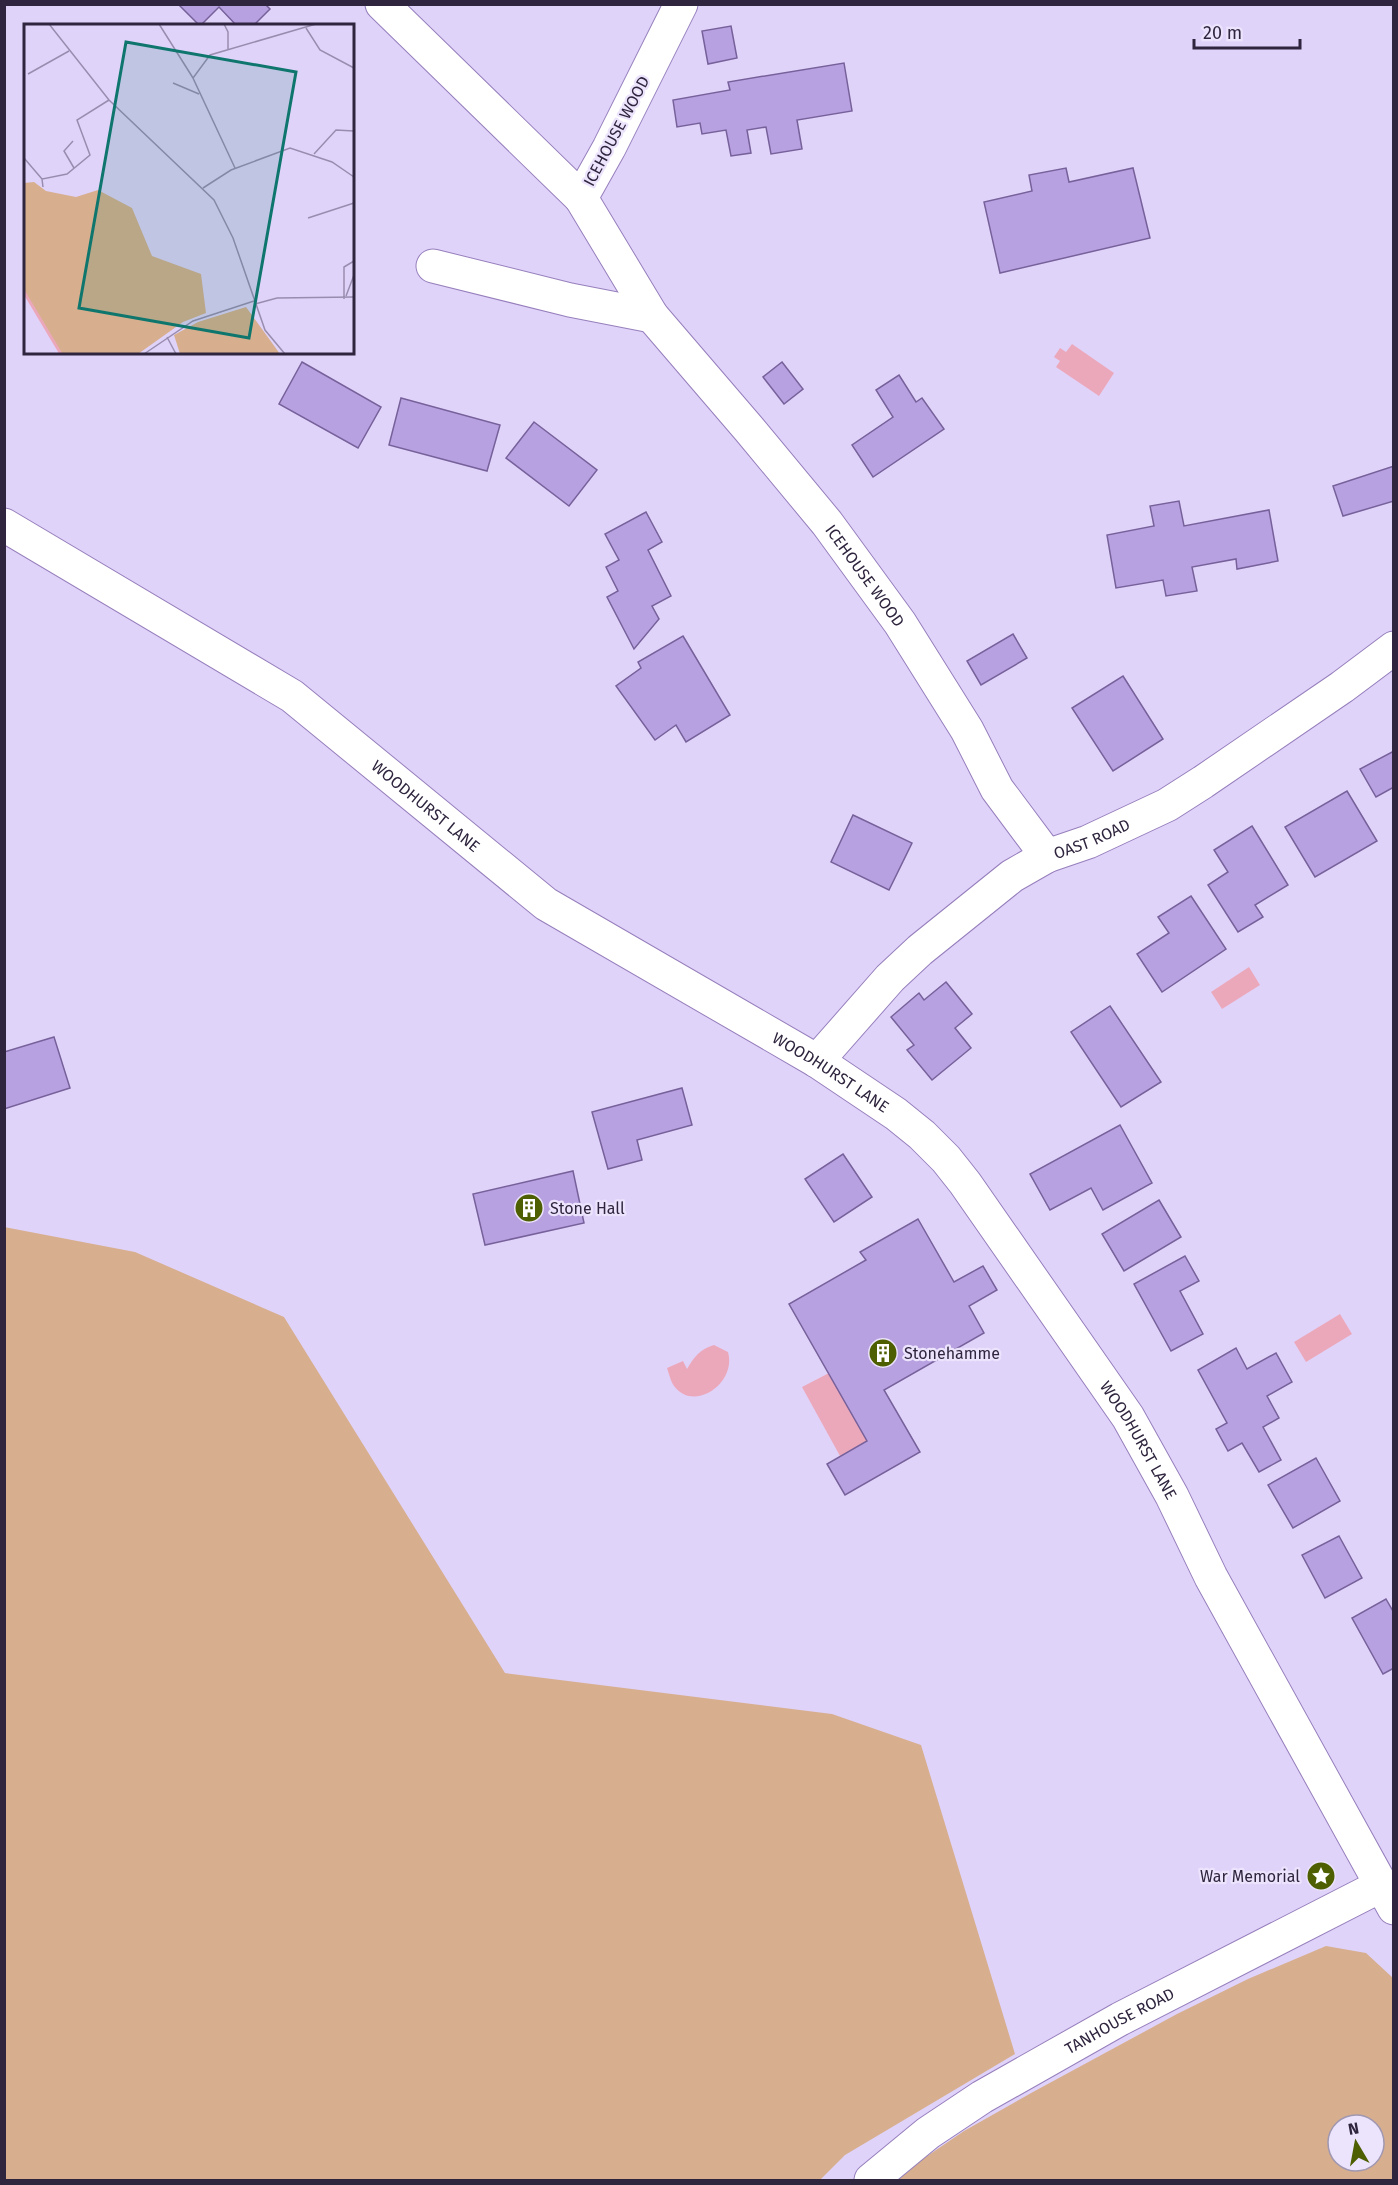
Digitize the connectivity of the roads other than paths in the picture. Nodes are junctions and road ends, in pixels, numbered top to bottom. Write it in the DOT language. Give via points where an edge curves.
graph roads {
  1 [pos="382,4"];
  2 [pos="681,4"];
  3 [pos="581,198"];
  4 [pos="433,266"];
  5 [pos="652,316"];
  6 [pos="4,525"];
  7 [pos="1394,648"];
  8 [pos="1047,856"];
  9 [pos="817,1061"];
  10 [pos="1390,1902"];
  11 [pos="871,2181"];
  1 -- 3 [label="street"];
  2 -- 3 [label="street, ICEHOUSE WOOD"];
  3 -- 5 [label="street, ICEHOUSE WOOD"];
  4 -- 5 [label="street"];
  5 -- 8 [label="street, ICEHOUSE WOOD" via="849,551 949,701 997,789"];
  6 -- 9 [label="street, WOODHURST LANE" via="292,696 546,904"];
  7 -- 8 [label="street, OAST ROAD" via="1167,805 1098,838"];
  8 -- 9 [label="street, OAST ROAD" via="1012,876 920,950"];
  9 -- 10 [label="street, WOODHURST LANE" via="896,1114 946,1159 1128,1417 1211,1577"];
  10 -- 11 [label="street, TANHOUSE ROAD" via="1120,2019 982,2097 928,2133"];
}
